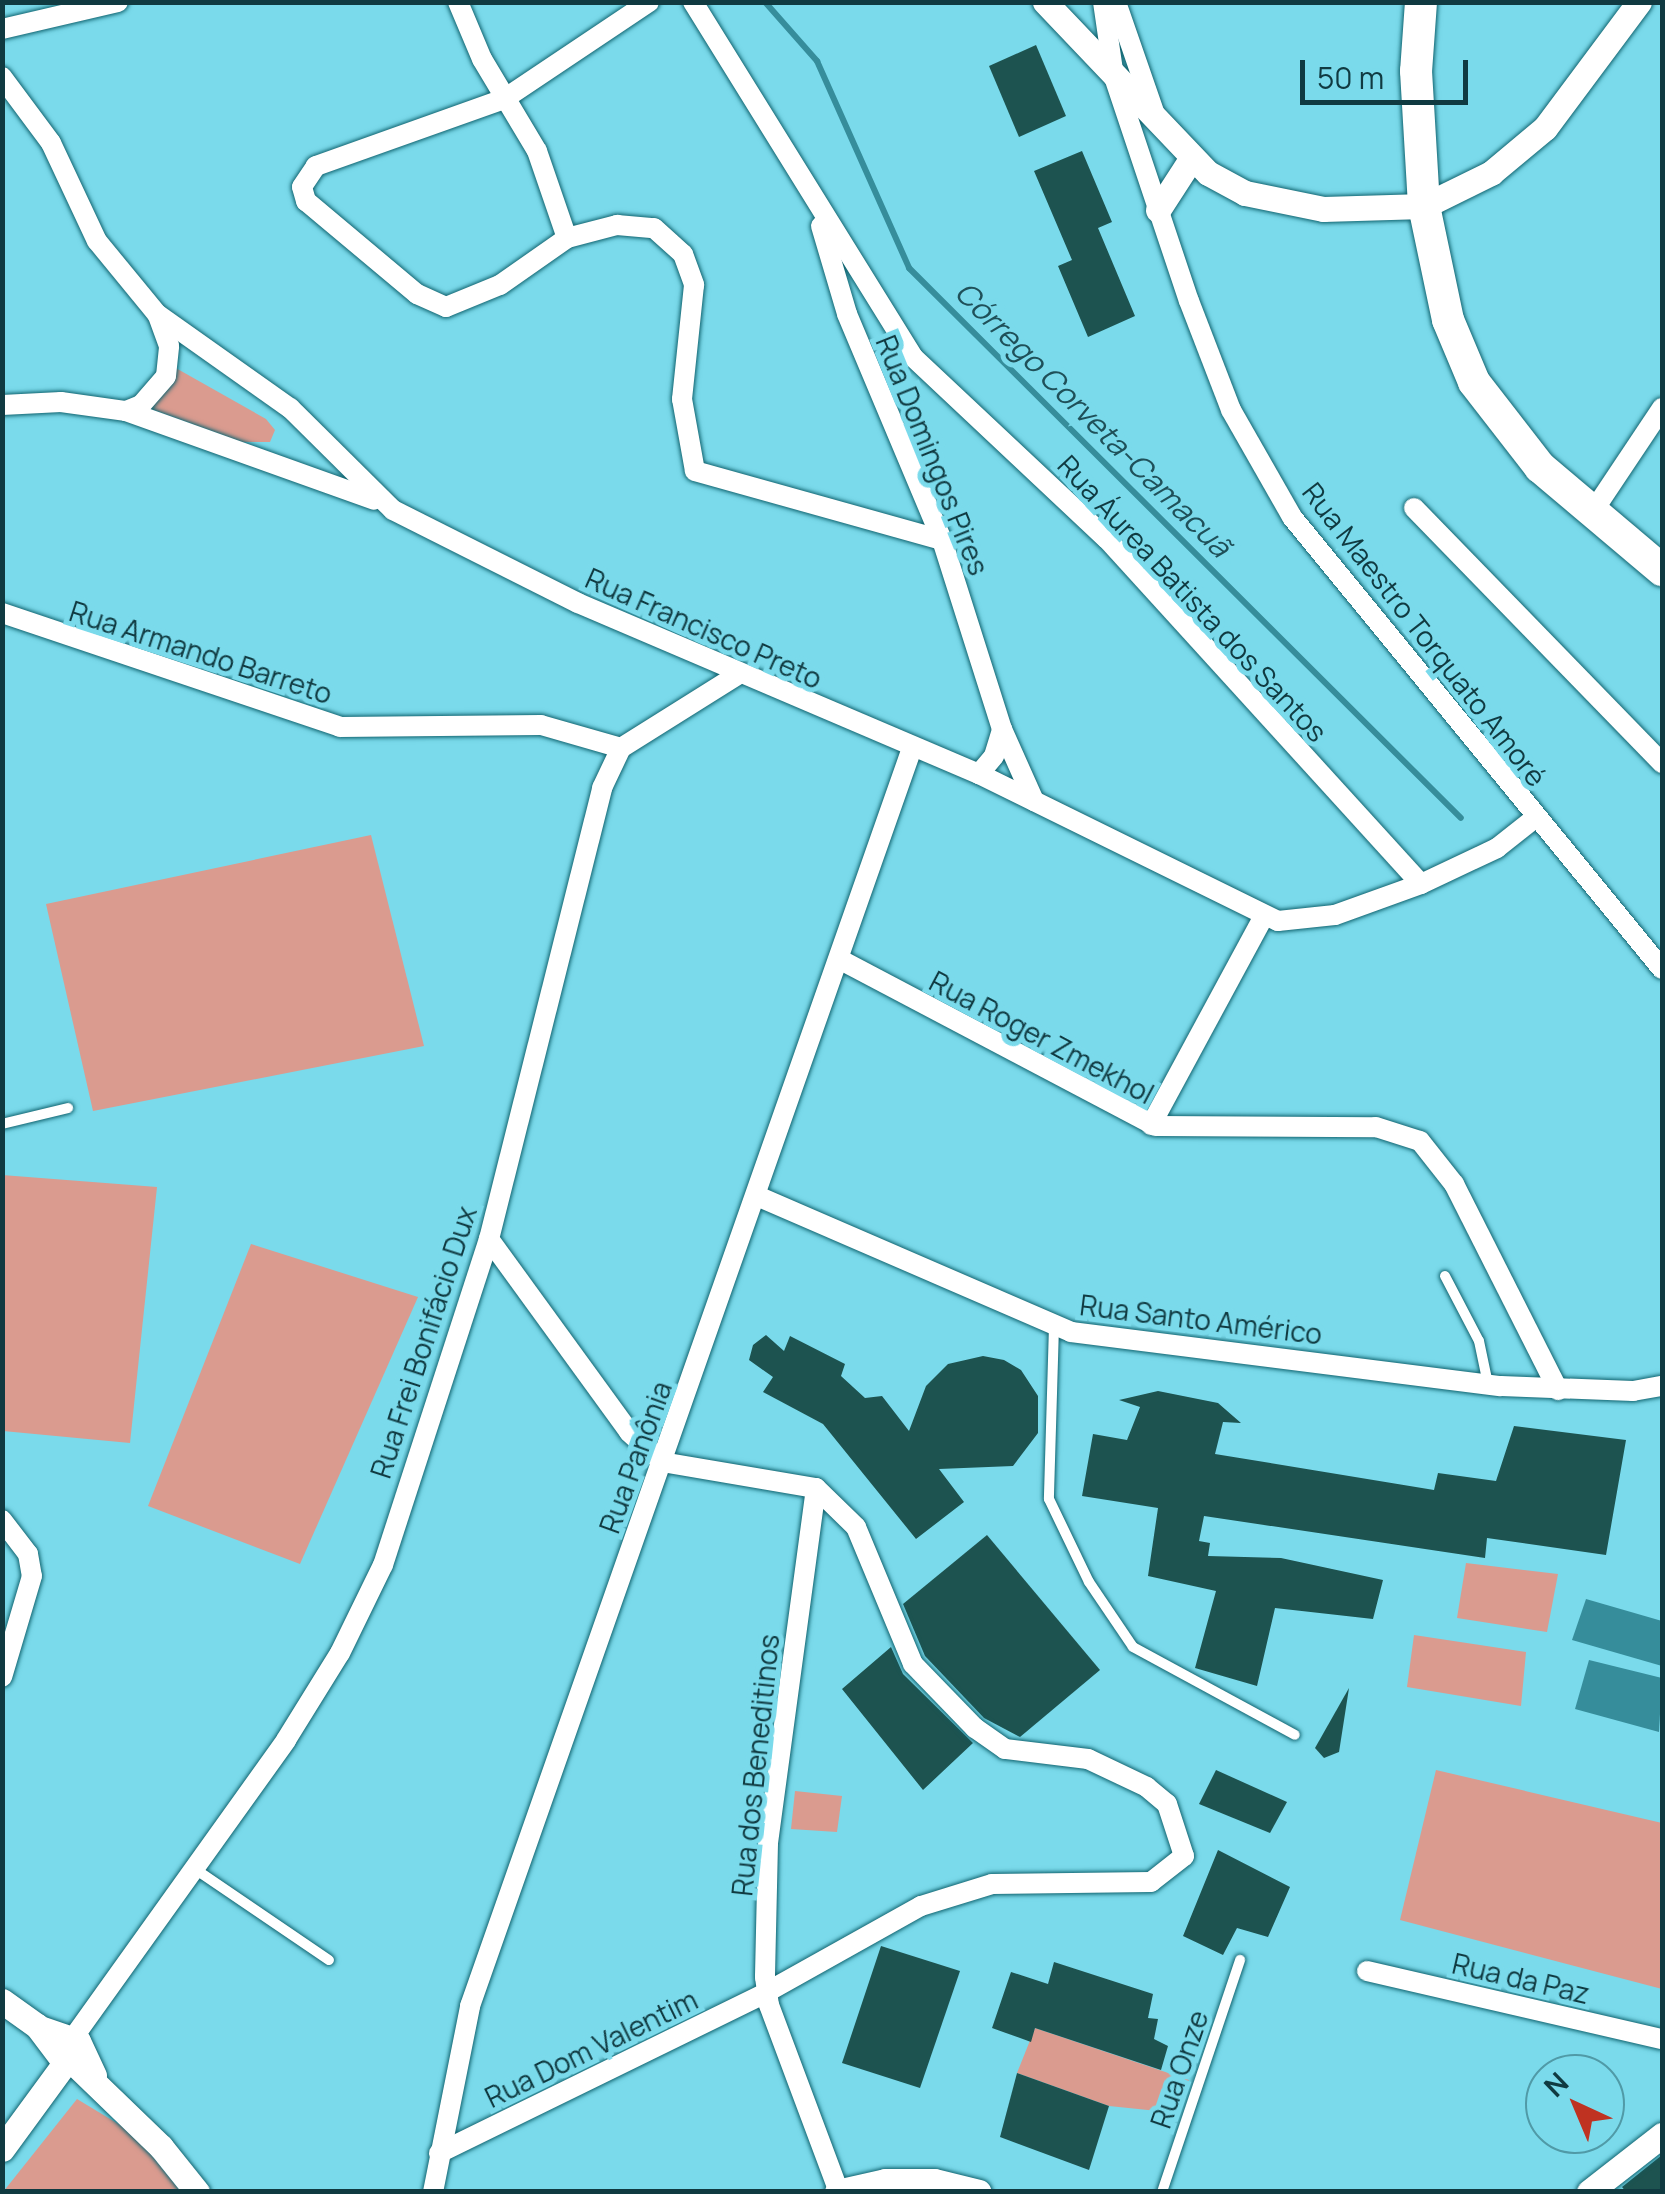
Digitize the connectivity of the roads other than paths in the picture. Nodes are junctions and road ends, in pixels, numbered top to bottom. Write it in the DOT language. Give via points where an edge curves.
graph roads {
  1 [pos="118,2"];
  2 [pos="458,2"];
  3 [pos="649,2"];
  4 [pos="693,2"];
  5 [pos="1103,2"];
  6 [pos="1116,2"];
  7 [pos="1421,2"];
  8 [pos="1640,2"];
  9 [pos="1051,4"];
  10 [pos="2,29"];
  11 [pos="2,77"];
  12 [pos="1114,77"];
  13 [pos="504,99"];
  14 [pos="1158,124"];
  15 [pos="1191,159"];
  16 [pos="814,200"];
  17 [pos="1424,206"];
  18 [pos="1158,210"];
  19 [pos="567,238"];
  20 [pos="157,314"];
  21 [pos="2,405"];
  22 [pos="1662,408"];
  23 [pos="126,411"];
  24 [pos="1414,508"];
  25 [pos="394,510"];
  26 [pos="1590,516"];
  27 [pos="942,540"];
  28 [pos="1662,570"];
  29 [pos="2,614"];
  30 [pos="736,676"];
  31 [pos="1002,729"];
  32 [pos="621,748"];
  33 [pos="912,748"];
  34 [pos="994,756"];
  35 [pos="1662,763"];
  36 [pos="979,774"];
  37 [pos="1022,774"];
  38 [pos="1034,801"];
  39 [pos="1535,818"];
  40 [pos="1422,884"];
  41 [pos="1264,916"];
  42 [pos="839,960"];
  43 [pos="1662,969"];
  44 [pos="68,1108"];
  45 [pos="2,1124"];
  46 [pos="1151,1125"];
  47 [pos="758,1196"];
  48 [pos="489,1239"];
  49 [pos="1445,1276"];
  50 [pos="1054,1326"];
  51 [pos="1488,1384"];
  52 [pos="1662,1386"];
  53 [pos="1558,1390"];
  54 [pos="662,1462"];
  55 [pos="816,1488"];
  56 [pos="2,1520"];
  57 [pos="2,1677"];
  58 [pos="1295,1735"];
  59 [pos="195,1869"];
  60 [pos="329,1960"];
  61 [pos="1240,1960"];
  62 [pos="1367,1971"];
  63 [pos="767,1992"];
  64 [pos="2,2001"];
  65 [pos="1662,2039"];
  66 [pos="70,2051"];
  67 [pos="1662,2135"];
  68 [pos="2,2149"];
  69 [pos="440,2153"];
  70 [pos="839,2191"];
  71 [pos="197,2192"];
  72 [pos="433,2192"];
  73 [pos="979,2192"];
  74 [pos="1162,2192"];
  75 [pos="1589,2192"];
  1 -- 10 [label="street"];
  2 -- 13 [label="street"];
  3 -- 13 [label="street"];
  4 -- 16 [label="street, Rua Áurea Batista dos Santos"];
  5 -- 12 [label="street, Rua Maestro Torquato Amoré"];
  6 -- 14 [label="street"];
  7 -- 17 [label="main road" via="1416,71"];
  8 -- 17 [label="street" via="1574,94 1521,151 1447,199"];
  9 -- 12 [label="street"];
  11 -- 20 [label="street, Rua Francisco Preto" via="51,142 97,241"];
  12 -- 14 [label="street"];
  12 -- 18 [label="street, Rua Maestro Torquato Amoré"];
  13 -- 19 [label="street" via="536,152"];
  13 -- 19 [label="street" via="316,166 302,188 306,201 417,294 446,307 500,286"];
  14 -- 15 [label="street"];
  15 -- 17 [label="street" via="1245,193 1284,202 1323,209"];
  15 -- 18 [label="street"];
  16 -- 27 [label="street, Rua Domingos Pires" via="847,314"];
  16 -- 40 [label="street, Rua Áurea Batista dos Santos" via="912,357 1108,540"];
  17 -- 26 [label="main road" via="1448,320 1474,382 1540,467"];
  18 -- 39 [label="street, Rua Maestro Torquato Amoré" via="1231,410 1292,517"];
  19 -- 27 [label="street" via="635,224 654,228 683,254 694,285 684,437 696,471"];
  20 -- 23 [label="street" via="168,346 166,376"];
  20 -- 25 [label="street, Rua Francisco Preto" via="290,408"];
  21 -- 23 [label="street" via="61,402"];
  22 -- 26 [label="street"];
  23 -- 25 [label="street" via="343,485"];
  24 -- 35 [label="street"];
  25 -- 30 [label="street, Rua Francisco Preto"];
  26 -- 28 [label="main road"];
  27 -- 31 [label="street, Rua Domingos Pires"];
  29 -- 32 [label="street, Rua Armando Barreto" via="340,727 541,724"];
  30 -- 32 [label="street"];
  30 -- 33 [label="street, Rua Francisco Preto"];
  31 -- 34 [label="street"];
  31 -- 37 [label="street, Rua Domingos Pires"];
  32 -- 48 [label="street, Rua Frei Bonifácio Dux" via="602,788"];
  33 -- 36 [label="street, Rua Francisco Preto"];
  33 -- 42 [label="street, Rua Panônia"];
  34 -- 36 [label="street"];
  34 -- 37 [label="street"];
  36 -- 38 [label="street, Rua Francisco Preto"];
  37 -- 38 [label="street, Rua Domingos Pires"];
  38 -- 41 [label="street, Rua Francisco Preto"];
  39 -- 40 [label="street, Rua Francisco Preto" via="1497,848"];
  39 -- 43 [label="street, Rua Maestro Torquato Amoré"];
  40 -- 41 [label="street, Rua Francisco Preto" via="1298,923"];
  41 -- 46 [label="street"];
  42 -- 46 [label="street, Rua Roger Zmekhol"];
  42 -- 47 [label="street, Rua Panônia"];
  44 -- 45 [label="lane"];
  46 -- 53 [label="street, Rua Roger Zmekhol" via="1376,1127 1420,1141 1454,1184"];
  47 -- 50 [label="street, Rua Santo Américo"];
  47 -- 54 [label="street, Rua Panônia"];
  48 -- 54 [label="street" via="629,1432"];
  48 -- 59 [label="street, Rua Frei Bonifácio Dux" via="383,1565 340,1653"];
  49 -- 51 [label="lane" via="1479,1341"];
  50 -- 51 [label="street, Rua Santo Américo"];
  50 -- 58 [label="lane" via="1049,1500 1088,1582 1133,1647"];
  51 -- 53 [label="street, Rua Santo Américo"];
  52 -- 53 [label="street, Rua Santo Américo"];
  54 -- 55 [label="street"];
  54 -- 69 [label="street, Rua Panônia" via="470,2006"];
  55 -- 63 [label="street, Rua dos Beneditinos" via="768,1843"];
  55 -- 63 [label="street, Rua Dom Valentim" via="856,1527 913,1664 975,1728 1004,1749 1088,1759 1146,1786 1167,1804 1184,1856 1150,1882 992,1884 922,1906"];
  56 -- 57 [label="street" via="28,1554 32,1576"];
  59 -- 60 [label="lane"];
  59 -- 66 [label="street, Rua Frei Bonifácio Dux"];
  61 -- 74 [label="lane, Rua Onze"];
  62 -- 65 [label="street, Rua da Paz"];
  63 -- 69 [label="street, Rua Dom Valentim"];
  63 -- 70 [label="street, Rua dos Beneditinos"];
  64 -- 66 [label="street"];
  66 -- 68 [label="street, Rua Frei Bonifácio Dux"];
  66 -- 71 [label="street"];
  67 -- 75 [label="street"];
  69 -- 72 [label="street, Rua Panônia"];
  70 -- 73 [label="street" via="934,2181"];
}
